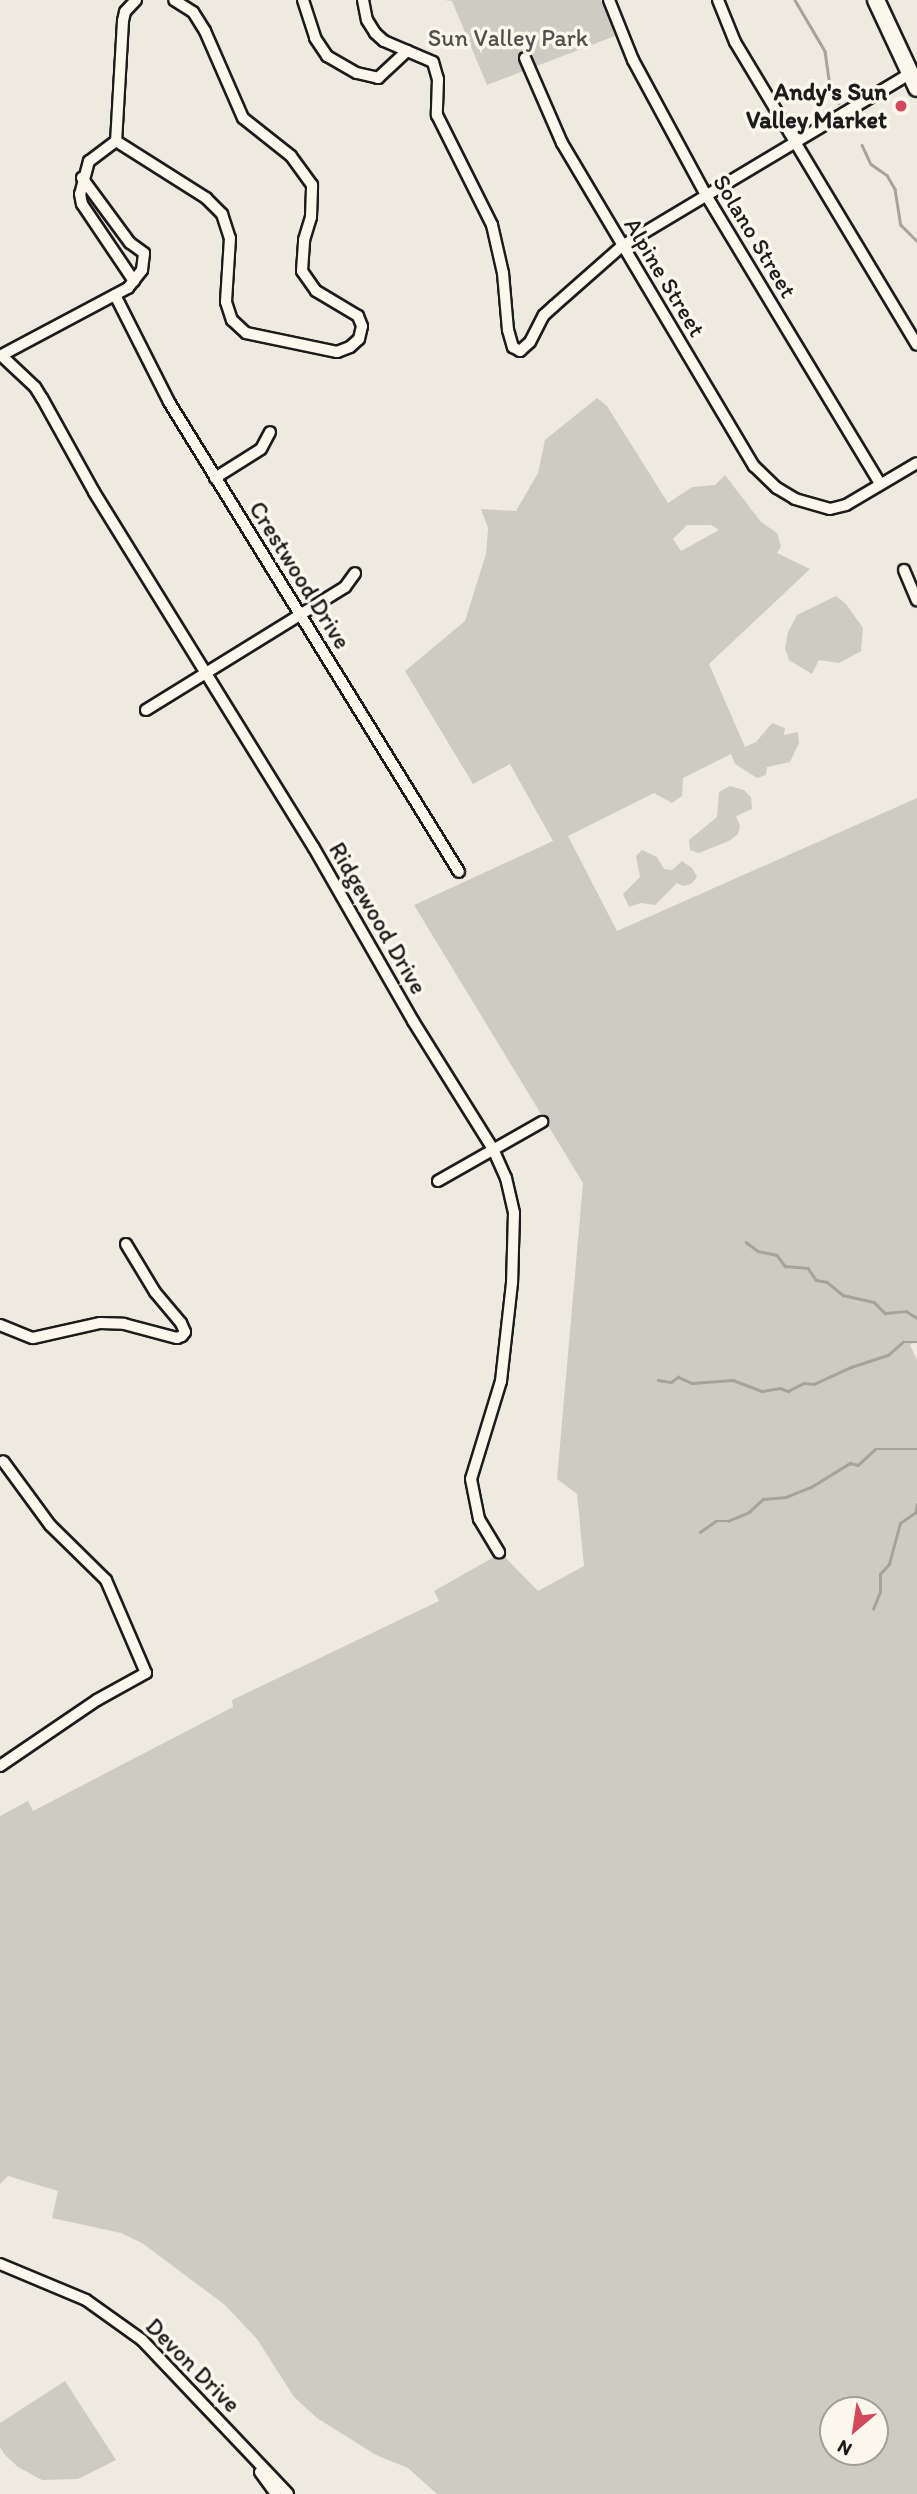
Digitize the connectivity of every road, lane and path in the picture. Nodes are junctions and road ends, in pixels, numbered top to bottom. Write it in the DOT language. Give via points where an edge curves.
graph roads {
  1 [pos="136,0"];
  2 [pos="174,0"];
  3 [pos="303,0"];
  4 [pos="363,0"];
  5 [pos="609,0"];
  6 [pos="719,0"];
  7 [pos="876,0"];
  8 [pos="407,51"];
  9 [pos="525,58"];
  10 [pos="913,81"];
  11 [pos="116,141"];
  12 [pos="795,144"];
  13 [pos="82,178"];
  14 [pos="706,195"];
  15 [pos="622,246"];
  16 [pos="134,281"];
  17 [pos="115,295"];
  18 [pos="917,345"];
  19 [pos="1,356"];
  20 [pos="270,432"];
  21 [pos="917,463"];
  22 [pos="215,478"];
  23 [pos="880,485"];
  24 [pos="904,570"];
  25 [pos="355,573"];
  26 [pos="917,600"];
  27 [pos="301,615"];
  28 [pos="208,674"];
  29 [pos="146,710"];
  30 [pos="459,872"];
  31 [pos="541,1122"];
  32 [pos="493,1149"];
  33 [pos="438,1181"];
  34 [pos="126,1244"];
  35 [pos="0,1325"];
  36 [pos="4,1461"];
  37 [pos="499,1552"];
  38 [pos="0,1766"];
  39 [pos="0,2264"];
  40 [pos="241,2443"];
  41 [pos="276,2494"];
  42 [pos="288,2494"];
  1 -- 11 [label="street" via="123,21"];
  2 -- 11 [label="street" via="193,12 205,30 243,118 291,156 312,185 302,271 316,291 358,316 362,326 359,339 337,352 246,333 232,320 226,302 230,238 222,214 206,198"];
  3 -- 8 [label="street" via="315,38 327,57 357,73 378,78"];
  4 -- 8 [label="street" via="375,33"];
  5 -- 14 [label="street, Solano Street" via="634,60"];
  6 -- 12 [label="street" via="736,43"];
  7 -- 10 [label="street"];
  8 -- 15 [label="street" via="433,62 438,79 437,115 492,225 513,346 520,351 554,306"];
  9 -- 15 [label="street, Alpine Street" via="562,143"];
  10 -- 12 [label="street"];
  11 -- 13 [label="street" via="89,161"];
  12 -- 14 [label="street"];
  12 -- 18 [label="street"];
  13 -- 16 [label="street" via="82,204"];
  13 -- 16 [label="street" via="130,243 144,253 145,262"];
  14 -- 15 [label="street"];
  14 -- 23 [label="street, Solano Street"];
  15 -- 23 [label="street, Alpine Street" via="754,466 777,488 812,506 838,509"];
  16 -- 17 [label="street"];
  17 -- 19 [label="street"];
  17 -- 22 [label="street, Crestwood Drive" via="169,402"];
  19 -- 28 [label="street, Ridgewood Drive" via="42,397 94,492"];
  20 -- 22 [label="street" via="261,449"];
  21 -- 23 [label="street"];
  22 -- 27 [label="street, Crestwood Drive"];
  24 -- 26 [label="street"];
  25 -- 27 [label="street" via="345,587"];
  27 -- 28 [label="street"];
  27 -- 30 [label="street, Crestwood Drive"];
  28 -- 29 [label="street"];
  28 -- 32 [label="street, Ridgewood Drive"];
  31 -- 32 [label="street"];
  32 -- 33 [label="street"];
  32 -- 37 [label="street, Ridgewood Drive" via="514,1213 512,1283 501,1381 471,1479 479,1519"];
  34 -- 35 [label="street" via="155,1293 181,1323 182,1336 100,1323 33,1338"];
  36 -- 38 [label="street" via="50,1525 106,1580 146,1672"];
  39 -- 40 [label="street, Devon Drive" via="86,2300 142,2340"];
  40 -- 41 [label="street, Devon Drive"];
  40 -- 42 [label="street, Devon Drive"];
}
